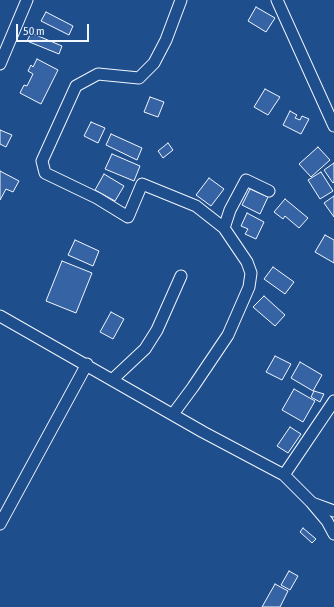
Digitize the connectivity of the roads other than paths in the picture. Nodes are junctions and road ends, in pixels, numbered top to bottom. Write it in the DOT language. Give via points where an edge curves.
graph roads {
  1 [pos="27,0"];
  2 [pos="181,0"];
  3 [pos="277,0"];
  4 [pos="0,64"];
  5 [pos="334,126"];
  6 [pos="269,191"];
  7 [pos="224,228"];
  8 [pos="181,276"];
  9 [pos="0,316"];
  10 [pos="86,364"];
  11 [pos="113,379"];
  12 [pos="334,401"];
  13 [pos="173,414"];
  14 [pos="284,475"];
  15 [pos="311,502"];
  16 [pos="334,511"];
  17 [pos="0,524"];
  18 [pos="334,534"];
  1 -- 4 [label="street"];
  2 -- 7 [label="street" via="166,40 154,62 139,78 98,74 76,86 42,161 45,173 97,198 128,217 142,184 196,206"];
  3 -- 5 [label="street"];
  6 -- 7 [label="street" via="246,180 230,210"];
  7 -- 13 [label="street" via="247,262 251,273 249,287 228,335"];
  8 -- 11 [label="street" via="157,330 145,349"];
  9 -- 10 [label="street"];
  10 -- 11 [label="street"];
  10 -- 17 [label="street"];
  11 -- 13 [label="street"];
  12 -- 14 [label="street"];
  13 -- 14 [label="street"];
  14 -- 15 [label="street"];
  15 -- 16 [label="street"];
  15 -- 18 [label="street"];
}
